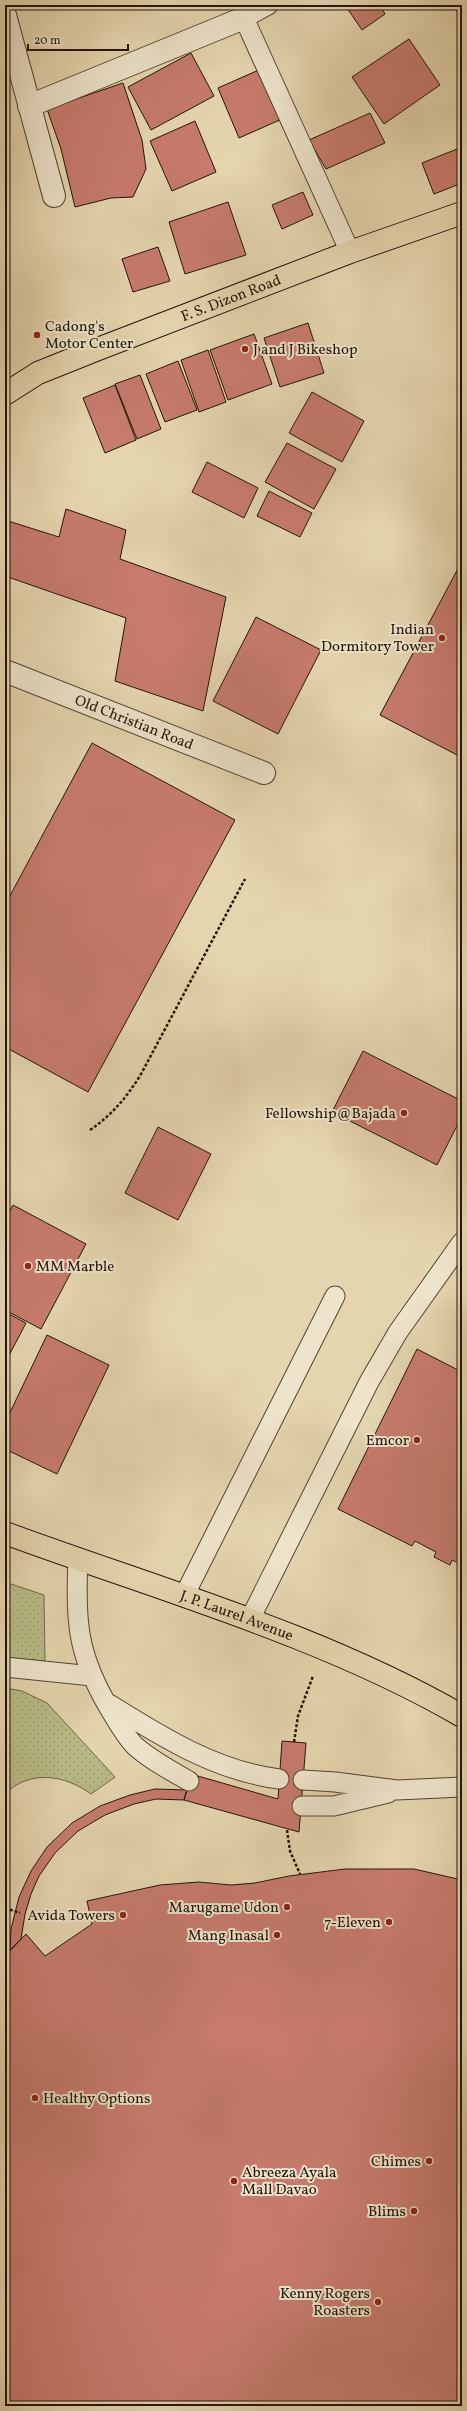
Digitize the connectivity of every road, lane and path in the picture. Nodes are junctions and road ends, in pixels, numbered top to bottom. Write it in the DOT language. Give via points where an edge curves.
graph roads {
  1 [pos="268,5"];
  2 [pos="5,15"];
  3 [pos="244,18"];
  4 [pos="29,106"];
  5 [pos="54,196"];
  6 [pos="462,213"];
  7 [pos="350,252"];
  8 [pos="5,394"];
  9 [pos="5,671"];
  10 [pos="264,773"];
  11 [pos="245,878"];
  12 [pos="90,1130"];
  13 [pos="462,1242"];
  14 [pos="335,1296"];
  15 [pos="5,1533"];
  16 [pos="78,1559"];
  17 [pos="184,1596"];
  18 [pos="250,1619"];
  19 [pos="325,1650"];
  20 [pos="5,1667"];
  21 [pos="92,1676"];
  22 [pos="106,1702"];
  23 [pos="462,1716"];
  24 [pos="294,1742"];
  25 [pos="279,1779"];
  26 [pos="303,1780"];
  27 [pos="189,1781"];
  28 [pos="462,1787"];
  29 [pos="433,1788"];
  30 [pos="397,1790"];
  31 [pos="462,1797"];
  32 [pos="302,1806"];
  33 [pos="287,1830"];
  34 [pos="300,1874"];
  35 [pos="5,1908"];
  36 [pos="20,1912"];
  1 -- 3 [label="lane"];
  2 -- 4 [label="street"];
  3 -- 4 [label="street"];
  3 -- 7 [label="lane"];
  4 -- 5 [label="street"];
  6 -- 7 [label="main road, F. S. Dizon Road"];
  7 -- 8 [label="main road, F. S. Dizon Road" via="38,373"];
  9 -- 10 [label="street, Old Christian Road"];
  11 -- 12 [label="path" via="140,1076 127,1097 109,1117"];
  13 -- 18 [label="lane" via="398,1332 369,1382"];
  14 -- 17 [label="lane"];
  15 -- 16 [label="main road, J. P. Laurel Avenue"];
  16 -- 17 [label="main road, J. P. Laurel Avenue"];
  16 -- 21 [label="lane" via="76,1605 80,1637"];
  17 -- 18 [label="main road, J. P. Laurel Avenue"];
  18 -- 19 [label="main road, J. P. Laurel Avenue"];
  19 -- 23 [label="main road, J. P. Laurel Avenue" via="421,1694"];
  19 -- 24 [label="path" via="302,1702"];
  20 -- 21 [label="lane"];
  21 -- 22 [label="lane"];
  22 -- 25 [label="lane" via="148,1728 216,1763 257,1776"];
  22 -- 27 [label="lane" via="120,1727 135,1746 163,1767"];
  26 -- 30 [label="lane"];
  28 -- 29 [label="lane"];
  29 -- 30 [label="lane"];
  29 -- 31 [label="lane"];
  30 -- 32 [label="lane" via="334,1806"];
  33 -- 34 [label="path" via="290,1851"];
  35 -- 36 [label="path"];
}
